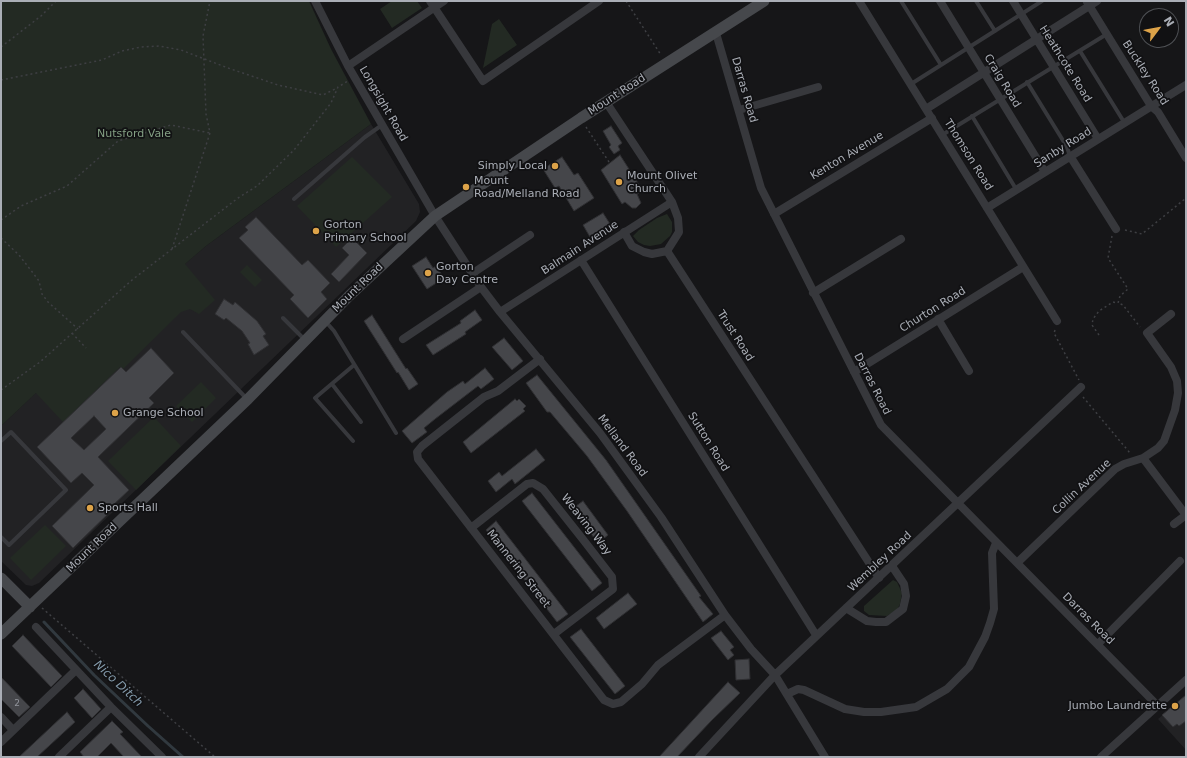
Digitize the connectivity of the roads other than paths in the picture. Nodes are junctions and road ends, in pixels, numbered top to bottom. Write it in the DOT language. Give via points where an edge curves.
graph roads {
  1 [pos="315,1"];
  2 [pos="444,1"];
  3 [pos="599,1"];
  4 [pos="764,1"];
  5 [pos="859,1"];
  6 [pos="901,1"];
  7 [pos="940,1"];
  8 [pos="976,1"];
  9 [pos="1013,1"];
  10 [pos="1042,1"];
  11 [pos="1091,2"];
  12 [pos="432,4"];
  13 [pos="1022,14"];
  14 [pos="995,31"];
  15 [pos="716,33"];
  16 [pos="1106,34"];
  17 [pos="1037,39"];
  18 [pos="968,47"];
  19 [pos="1080,51"];
  20 [pos="940,65"];
  21 [pos="348,66"];
  22 [pos="1054,67"];
  23 [pos="984,72"];
  24 [pos="1027,82"];
  25 [pos="911,84"];
  26 [pos="1186,85"];
  27 [pos="818,87"];
  28 [pos="1000,99"];
  29 [pos="606,102"];
  30 [pos="1151,106"];
  31 [pos="926,109"];
  32 [pos="739,110"];
  33 [pos="972,116"];
  34 [pos="932,118"];
  35 [pos="1124,122"];
  36 [pos="382,124"];
  37 [pos="942,135"];
  38 [pos="1098,139"];
  39 [pos="1070,156"];
  40 [pos="1186,158"];
  41 [pos="1045,172"];
  42 [pos="1017,190"];
  43 [pos="294,199"];
  44 [pos="672,202"];
  45 [pos="987,208"];
  46 [pos="774,214"];
  47 [pos="435,216"];
  48 [pos="1116,229"];
  49 [pos="624,232"];
  50 [pos="530,235"];
  51 [pos="901,239"];
  52 [pos="667,251"];
  53 [pos="581,260"];
  54 [pos="1024,267"];
  55 [pos="472,273"];
  56 [pos="481,287"];
  57 [pos="813,293"];
  58 [pos="500,312"];
  59 [pos="1172,314"];
  60 [pos="283,318"];
  61 [pos="938,319"];
  62 [pos="325,320"];
  63 [pos="1057,321"];
  64 [pos="183,332"];
  65 [pos="403,339"];
  66 [pos="305,340"];
  67 [pos="540,359"];
  68 [pos="354,365"];
  69 [pos="969,371"];
  70 [pos="854,372"];
  71 [pos="332,384"];
  72 [pos="1081,387"];
  73 [pos="248,399"];
  74 [pos="361,422"];
  75 [pos="396,433"];
  76 [pos="1,441"];
  77 [pos="353,441"];
  78 [pos="1140,460"];
  79 [pos="957,504"];
  80 [pos="1186,515"];
  81 [pos="1174,524"];
  82 [pos="471,528"];
  83 [pos="1,537"];
  84 [pos="996,543"];
  85 [pos="1180,561"];
  86 [pos="1017,563"];
  87 [pos="892,566"];
  88 [pos="1,578"];
  89 [pos="879,578"];
  90 [pos="30,607"];
  91 [pos="846,608"];
  92 [pos="725,615"];
  93 [pos="36,627"];
  94 [pos="1,634"];
  95 [pos="554,634"];
  96 [pos="816,635"];
  97 [pos="1098,644"];
  98 [pos="76,670"];
  99 [pos="775,675"];
  100 [pos="1186,680"];
  101 [pos="787,694"];
  102 [pos="1158,706"];
  103 [pos="112,707"];
  104 [pos="1,718"];
  105 [pos="13,730"];
  106 [pos="1,742"];
  107 [pos="59,757"];
  108 [pos="162,757"];
  109 [pos="699,757"];
  110 [pos="825,757"];
  111 [pos="1101,757"];
  1 -- 21 [label="street, Longsight Road"];
  2 -- 12 [label="street"];
  3 -- 12 [label="street" via="483,81"];
  4 -- 15 [label="main road, Mount Road"];
  5 -- 25 [label="street, Thomson Road"];
  6 -- 20 [label="lane"];
  7 -- 18 [label="street, Craig Road"];
  8 -- 14 [label="lane"];
  9 -- 13 [label="street, Heathcote Road"];
  10 -- 13 [label="lane"];
  11 -- 16 [label="street, Buckley Road"];
  11 -- 17 [label="street"];
  12 -- 21 [label="street"];
  13 -- 14 [label="lane"];
  13 -- 17 [label="street, Heathcote Road"];
  14 -- 18 [label="lane"];
  15 -- 29 [label="main road, Mount Road"];
  15 -- 32 [label="street, Darras Road"];
  16 -- 19 [label="lane"];
  16 -- 30 [label="street, Buckley Road"];
  17 -- 22 [label="street, Heathcote Road"];
  17 -- 23 [label="street"];
  18 -- 20 [label="lane"];
  18 -- 23 [label="street, Craig Road"];
  19 -- 22 [label="lane"];
  19 -- 35 [label="lane"];
  20 -- 25 [label="lane"];
  21 -- 36 [label="street, Longsight Road"];
  22 -- 24 [label="lane"];
  22 -- 38 [label="street, Heathcote Road"];
  23 -- 28 [label="street, Craig Road"];
  23 -- 31 [label="street"];
  24 -- 28 [label="lane"];
  24 -- 39 [label="lane"];
  25 -- 31 [label="street, Thomson Road"];
  26 -- 30 [label="street, Sanby Road"];
  27 -- 32 [label="street"];
  28 -- 33 [label="lane"];
  28 -- 41 [label="street, Craig Road"];
  29 -- 44 [label="street"];
  29 -- 47 [label="main road, Mount Road"];
  30 -- 35 [label="street, Sanby Road"];
  30 -- 40 [label="street, Buckley Road" via="1158,112"];
  31 -- 34 [label="street, Thomson Road"];
  32 -- 46 [label="street, Darras Road" via="761,188"];
  33 -- 37 [label="lane"];
  33 -- 42 [label="lane"];
  34 -- 37 [label="street, Thomson Road"];
  34 -- 46 [label="street, Kenton Avenue"];
  35 -- 38 [label="street, Sanby Road"];
  36 -- 43 [label="lane"];
  36 -- 47 [label="street, Longsight Road"];
  37 -- 45 [label="street, Thomson Road"];
  38 -- 39 [label="street, Sanby Road"];
  39 -- 41 [label="street, Sanby Road"];
  39 -- 48 [label="street"];
  41 -- 42 [label="street, Sanby Road"];
  42 -- 45 [label="street, Sanby Road"];
  44 -- 49 [label="street, Balmain Avenue"];
  44 -- 52 [label="street" via="678,218 678,232"];
  45 -- 54 [label="street, Thomson Road"];
  46 -- 57 [label="street, Darras Road"];
  47 -- 55 [label="street, Melland Road"];
  47 -- 62 [label="main road, Mount Road"];
  49 -- 52 [label="street" via="632,246 644,252 652,254"];
  49 -- 53 [label="street, Balmain Avenue"];
  50 -- 55 [label="street"];
  51 -- 57 [label="street"];
  52 -- 89 [label="street, Trust Road"];
  53 -- 58 [label="street, Balmain Avenue"];
  53 -- 96 [label="street, Sutton Road"];
  54 -- 61 [label="street, Churton Road"];
  54 -- 63 [label="street, Thomson Road"];
  55 -- 56 [label="street, Melland Road"];
  56 -- 58 [label="street, Melland Road"];
  56 -- 65 [label="street"];
  57 -- 70 [label="street, Darras Road"];
  58 -- 67 [label="street, Melland Road"];
  59 -- 78 [label="street, Collin Avenue" via="1147,333 1171,367 1177,381 1175,410 1164,441"];
  60 -- 66 [label="lane"];
  61 -- 69 [label="street"];
  61 -- 70 [label="street, Churton Road"];
  62 -- 66 [label="main road, Mount Road"];
  62 -- 68 [label="lane"];
  64 -- 73 [label="lane"];
  66 -- 73 [label="main road, Mount Road"];
  67 -- 82 [label="street, Mannering Street" via="498,391 484,397 417,452 418,459"];
  67 -- 92 [label="street, Melland Road" via="600,433 656,511"];
  68 -- 71 [label="lane"];
  68 -- 75 [label="lane"];
  70 -- 79 [label="street, Darras Road" via="881,425"];
  71 -- 74 [label="lane"];
  71 -- 77 [label="lane" via="315,398"];
  72 -- 79 [label="street, Wembley Road"];
  73 -- 90 [label="main road, Mount Road"];
  76 -- 83 [label="lane" via="11,432 66,490 9,545"];
  78 -- 80 [label="street"];
  78 -- 86 [label="street, Collin Avenue" via="1116,469"];
  79 -- 84 [label="street, Darras Road"];
  79 -- 87 [label="street, Wembley Road"];
  80 -- 81 [label="street"];
  82 -- 95 [label="street, Mannering Street"];
  82 -- 95 [label="street, Weaving Way" via="527,484 538,485 553,500 614,583 613,589"];
  84 -- 86 [label="street, Darras Road"];
  84 -- 101 [label="street" via="992,553 994,609 990,623 969,667 947,688 916,707 881,712 845,709 804,690 798,689"];
  85 -- 97 [label="street"];
  86 -- 97 [label="street, Darras Road"];
  87 -- 89 [label="street, Wembley Road"];
  87 -- 91 [label="street" via="904,584 906,596 903,609 886,622 876,622 867,621"];
  88 -- 90 [label="main road"];
  89 -- 91 [label="street, Wembley Road"];
  90 -- 94 [label="main road, Mount Road"];
  91 -- 96 [label="street, Wembley Road"];
  92 -- 95 [label="street, Mannering Street" via="658,665 634,693 613,704 604,700"];
  92 -- 99 [label="street, Melland Road" via="751,650"];
  93 -- 98 [label="street"];
  96 -- 99 [label="street, Wembley Road"];
  97 -- 102 [label="street, Darras Road"];
  98 -- 103 [label="street"];
  98 -- 105 [label="street"];
  99 -- 101 [label="street, Melland Road"];
  99 -- 109 [label="street, Wembley Road"];
  100 -- 102 [label="street"];
  101 -- 110 [label="street, Melland Road"];
  102 -- 111 [label="street"];
  103 -- 107 [label="street"];
  103 -- 108 [label="street"];
  104 -- 105 [label="street"];
  105 -- 106 [label="street"];
}
